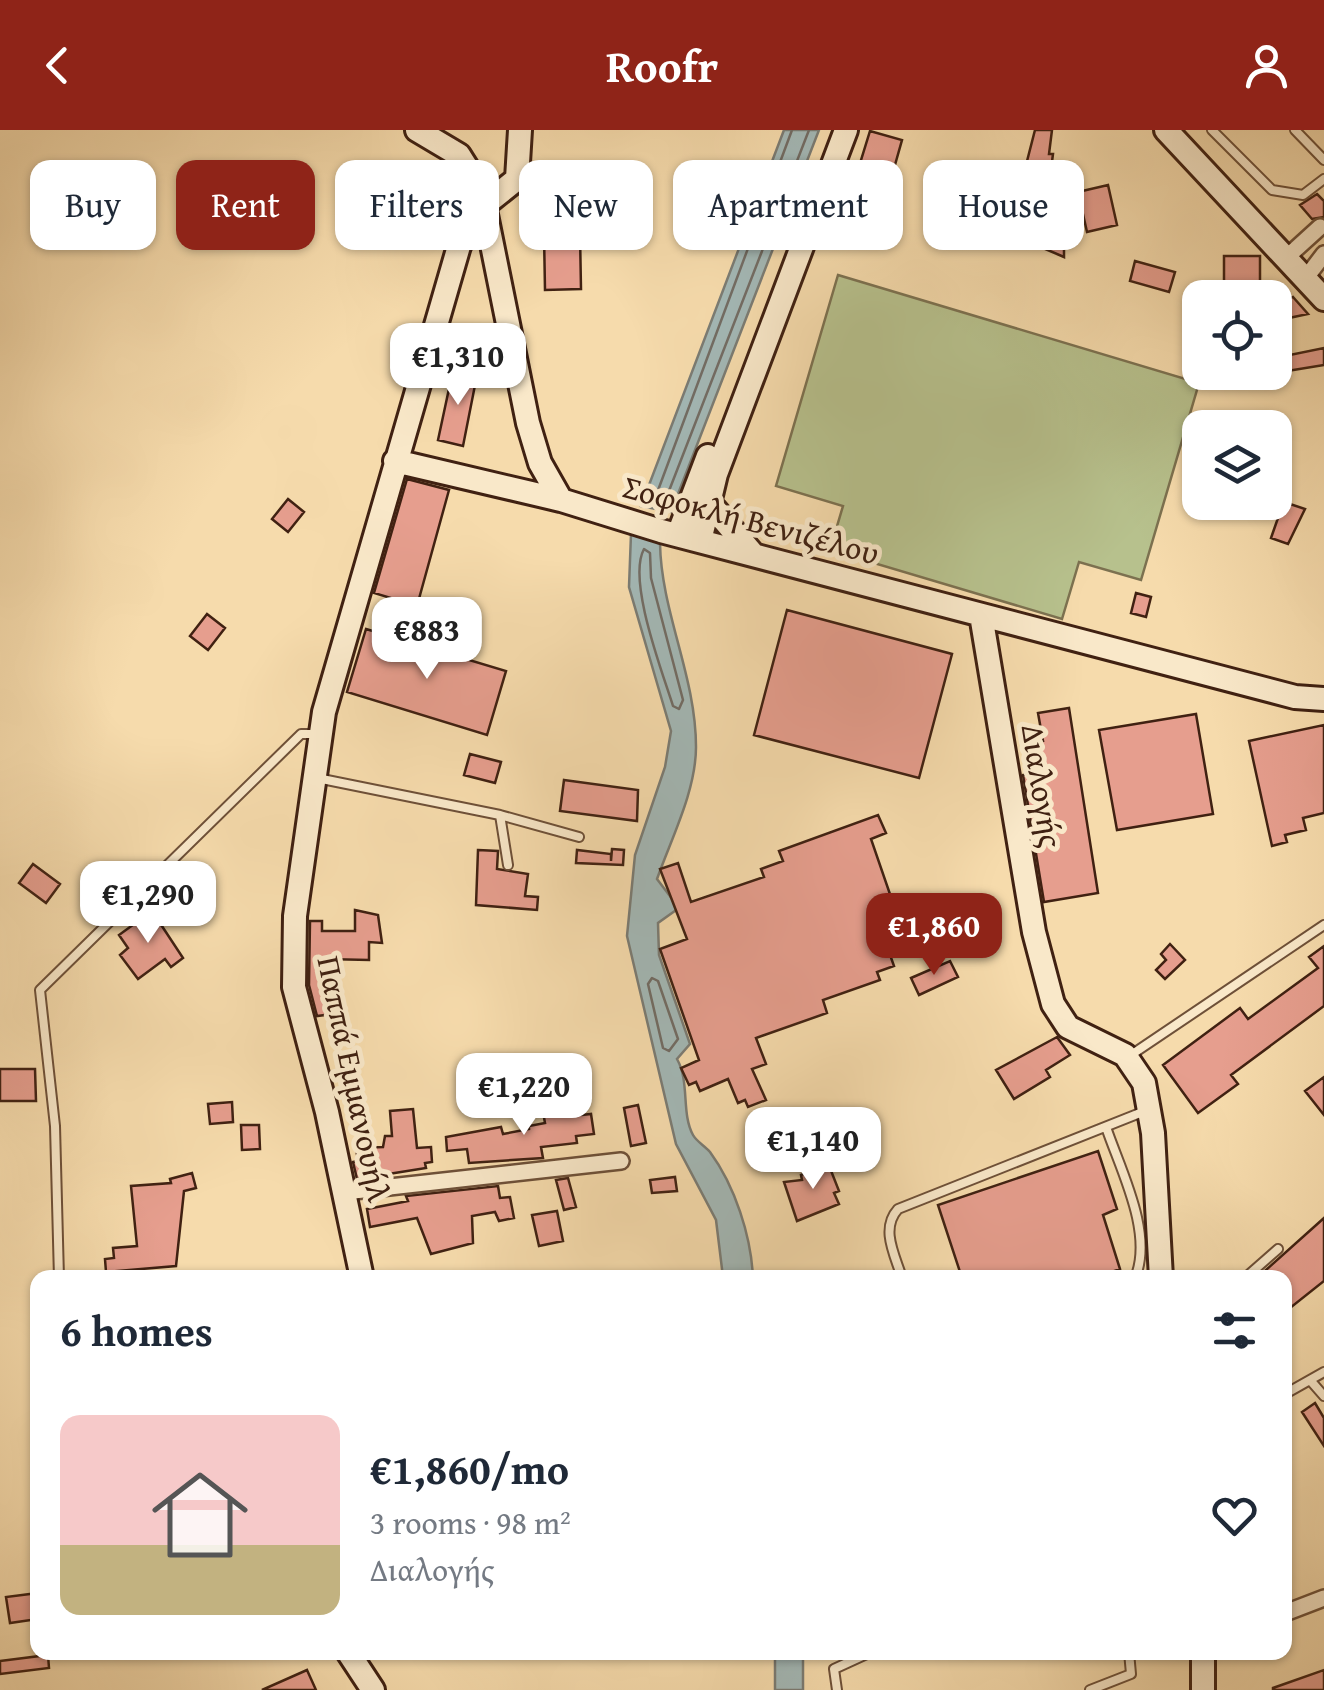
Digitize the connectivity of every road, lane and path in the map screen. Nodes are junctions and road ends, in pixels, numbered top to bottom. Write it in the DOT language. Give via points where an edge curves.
graph roads {
  1 [pos="417,130"];
  2 [pos="520,130"];
  3 [pos="832,130"];
  4 [pos="846,130"];
  5 [pos="1166,130"];
  6 [pos="1212,130"];
  7 [pos="1294,130"];
  8 [pos="464,160"];
  9 [pos="1324,160"];
  10 [pos="1324,178"];
  11 [pos="499,193"];
  12 [pos="1320,227"];
  13 [pos="457,250"];
  14 [pos="495,250"];
  15 [pos="1324,254"];
  16 [pos="1287,257"];
  17 [pos="1305,278"];
  18 [pos="1324,299"];
  19 [pos="395,461"];
  20 [pos="560,500"];
  21 [pos="712,506"];
  22 [pos="680,536"];
  23 [pos="754,555"];
  24 [pos="981,615"];
  25 [pos="1295,697"];
  26 [pos="1324,699"];
  27 [pos="1324,712"];
  28 [pos="319,734"];
  29 [pos="313,777"];
  30 [pos="500,815"];
  31 [pos="579,837"];
  32 [pos="508,866"];
  33 [pos="1324,924"];
  34 [pos="1128,1058"];
  35 [pos="1150,1110"];
  36 [pos="1106,1127"];
  37 [pos="621,1161"];
  38 [pos="345,1192"];
  39 [pos="1278,1249"];
  40 [pos="59,1270"];
  41 [pos="360,1270"];
  42 [pos="900,1270"];
  43 [pos="1135,1270"];
  44 [pos="1160,1270"];
  45 [pos="1254,1270"];
  46 [pos="1324,1372"];
  47 [pos="1310,1380"];
  48 [pos="1292,1390"];
  49 [pos="1324,1396"];
  50 [pos="1324,1598"];
  51 [pos="1292,1610"];
  52 [pos="353,1660"];
  53 [pos="854,1660"];
  54 [pos="1130,1660"];
  55 [pos="1202,1660"];
  56 [pos="373,1690"];
  57 [pos="837,1690"];
  58 [pos="1090,1690"];
  59 [pos="1203,1690"];
  1 -- 8 [label="street"];
  2 -- 11 [label="street, Παππά Εμμανουήλ" via="516,178"];
  3 -- 22 [label="street"];
  4 -- 21 [label="street" via="716,474"];
  5 -- 16 [label="street"];
  6 -- 10 [label="lane" via="1278,193 1303,195"];
  7 -- 9 [label="lane"];
  12 -- 16 [label="street"];
  13 -- 19 [label="street, Παππά Εμμανουήλ"];
  14 -- 20 [label="street" via="528,423"];
  15 -- 17 [label="street"];
  16 -- 17 [label="street"];
  17 -- 18 [label="street"];
  19 -- 20 [label="street, Σοφοκλή Βενιζέλου"];
  19 -- 28 [label="street, Παππά Εμμανουήλ"];
  20 -- 22 [label="street, Σοφοκλή Βενιζέλου"];
  21 -- 22 [label="street"];
  21 -- 23 [label="street"];
  22 -- 23 [label="street, Σοφοκλή Βενιζέλου"];
  23 -- 24 [label="street, Σοφοκλή Βενιζέλου"];
  24 -- 25 [label="street, Σοφοκλή Βενιζέλου"];
  24 -- 34 [label="street, Διαλογής" via="1034,932 1053,1004 1064,1024"];
  25 -- 26 [label="street, Σοφοκλή Βενιζέλου"];
  25 -- 27 [label="street"];
  28 -- 29 [label="street, Παππά Εμμανουήλ"];
  28 -- 40 [label="lane" via="301,734 40,990 55,1126"];
  29 -- 30 [label="lane"];
  29 -- 38 [label="street, Παππά Εμμανουήλ" via="292,970"];
  30 -- 31 [label="lane"];
  30 -- 32 [label="lane"];
  33 -- 34 [label="lane"];
  34 -- 35 [label="street"];
  35 -- 36 [label="lane"];
  35 -- 44 [label="street"];
  36 -- 42 [label="lane" via="898,1209 889,1236"];
  36 -- 43 [label="lane" via="1135,1214"];
  37 -- 38 [label="street"];
  38 -- 41 [label="street, Παππά Εμμανουήλ"];
  39 -- 45 [label="lane"];
  46 -- 47 [label="lane"];
  47 -- 48 [label="lane"];
  47 -- 49 [label="lane"];
  50 -- 51 [label="street"];
  52 -- 56 [label="street"];
  53 -- 57 [label="lane" via="834,1669"];
  54 -- 58 [label="lane" via="1131,1674"];
  55 -- 59 [label="street"];
}
